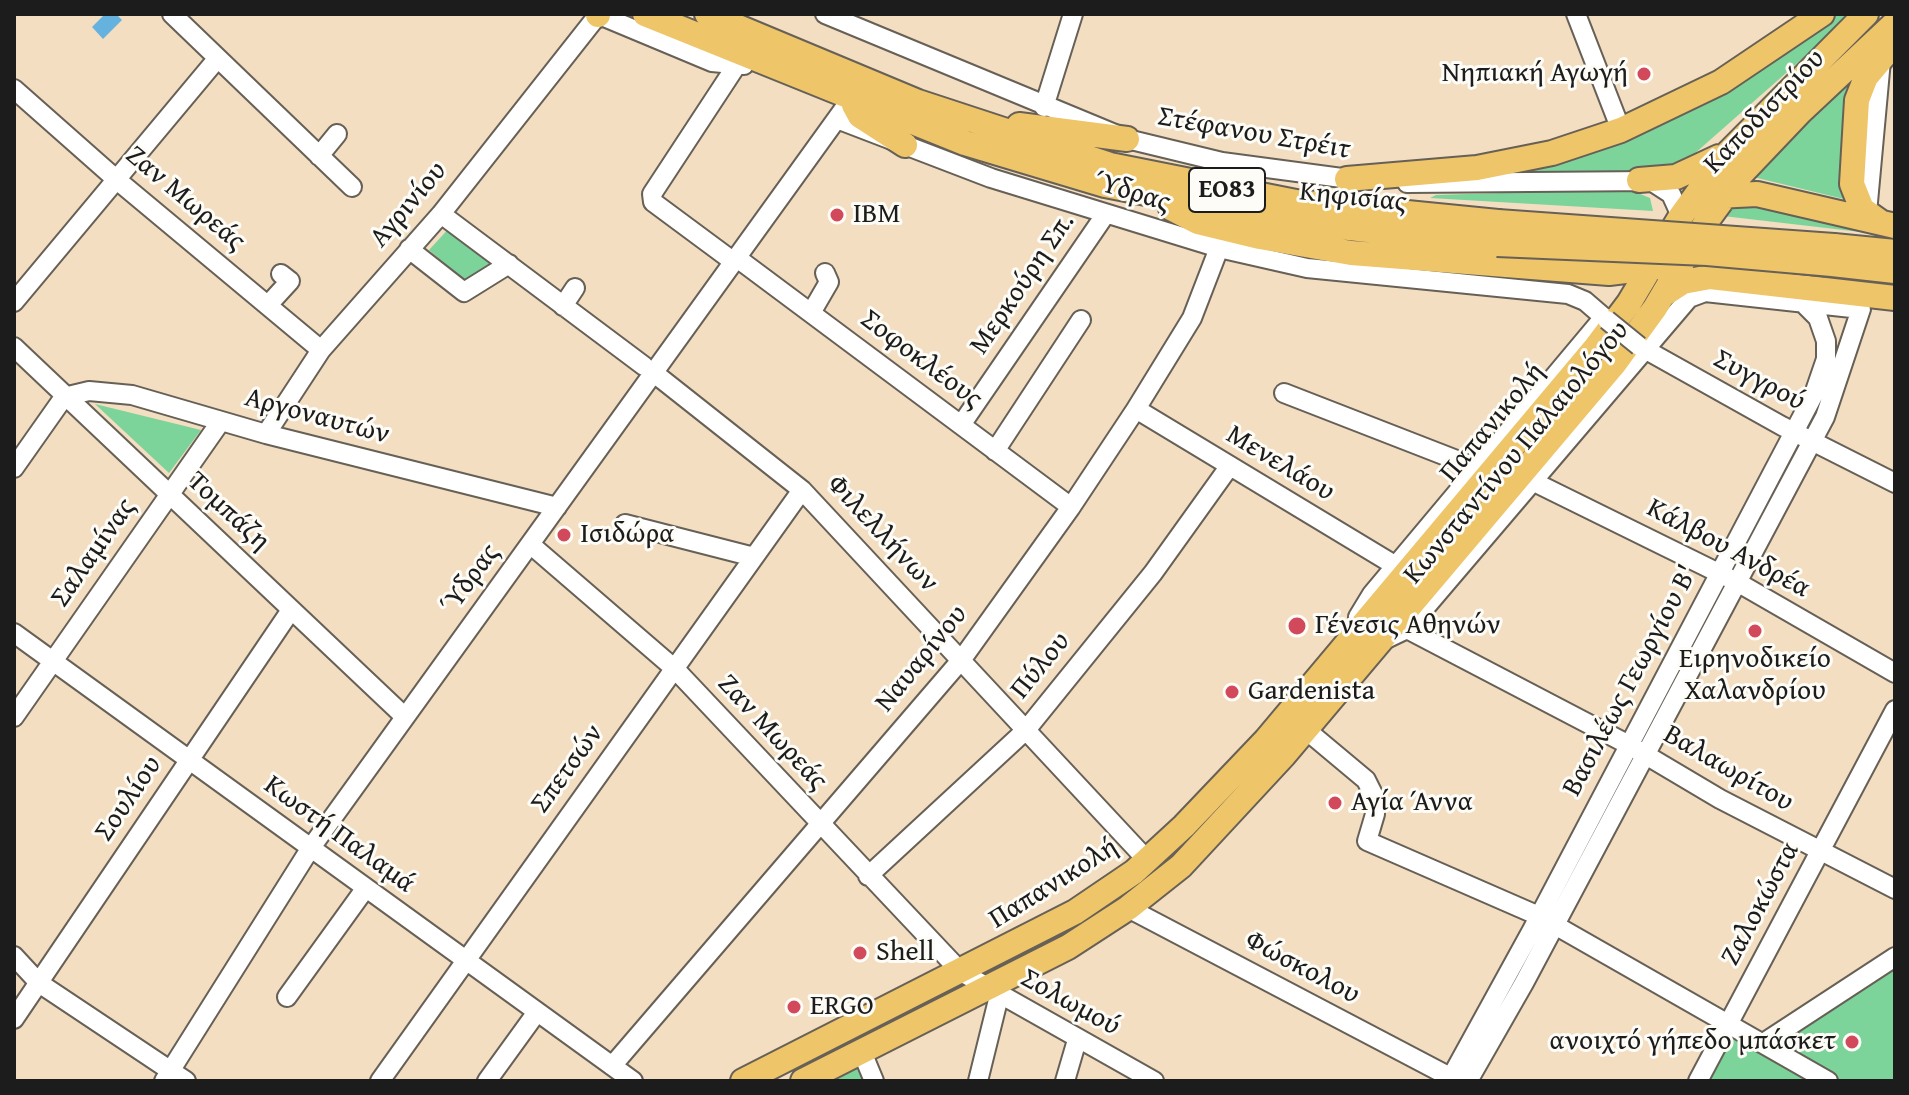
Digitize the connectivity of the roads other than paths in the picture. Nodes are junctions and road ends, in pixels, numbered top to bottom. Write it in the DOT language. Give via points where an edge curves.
graph roads {
  1 [pos="172,14"];
  2 [pos="597,14"];
  3 [pos="645,14"];
  4 [pos="707,14"];
  5 [pos="825,14"];
  6 [pos="1073,14"];
  7 [pos="1576,14"];
  8 [pos="1822,14"];
  9 [pos="1866,14"];
  10 [pos="1895,23"];
  11 [pos="1888,50"];
  12 [pos="212,65"];
  13 [pos="764,65"];
  14 [pos="736,66"];
  15 [pos="14,89"];
  16 [pos="1044,107"];
  17 [pos="844,109"];
  18 [pos="965,117"];
  19 [pos="1621,130"];
  20 [pos="337,134"];
  21 [pos="1127,139"];
  22 [pos="1739,140"];
  23 [pos="905,145"];
  24 [pos="319,156"];
  25 [pos="1347,179"];
  26 [pos="117,180"];
  27 [pos="1639,180"];
  28 [pos="352,187"];
  29 [pos="1147,195"];
  30 [pos="1725,195"];
  31 [pos="441,214"];
  32 [pos="1105,215"];
  33 [pos="1681,216"];
  34 [pos="1881,220"];
  35 [pos="1498,233"];
  36 [pos="1219,248"];
  37 [pos="409,249"];
  38 [pos="1688,251"];
  39 [pos="1895,252"];
  40 [pos="1833,255"];
  41 [pos="736,260"];
  42 [pos="509,264"];
  43 [pos="1649,270"];
  44 [pos="1895,271"];
  45 [pos="1596,272"];
  46 [pos="825,273"];
  47 [pos="281,274"];
  48 [pos="1703,285"];
  49 [pos="575,288"];
  50 [pos="1661,297"];
  51 [pos="1895,298"];
  52 [pos="14,302"];
  53 [pos="1804,304"];
  54 [pos="268,305"];
  55 [pos="563,306"];
  56 [pos="1861,309"];
  57 [pos="1895,312"];
  58 [pos="811,313"];
  59 [pos="1610,319"];
  60 [pos="1081,320"];
  61 [pos="14,347"];
  62 [pos="1641,348"];
  63 [pos="321,350"];
  64 [pos="649,369"];
  65 [pos="1284,393"];
  66 [pos="64,397"];
  67 [pos="1136,409"];
  68 [pos="221,421"];
  69 [pos="961,425"];
  70 [pos="266,434"];
  71 [pos="1804,437"];
  72 [pos="995,451"];
  73 [pos="1229,467"];
  74 [pos="14,468"];
  75 [pos="1477,468"];
  76 [pos="1532,481"];
  77 [pos="1895,483"];
  78 [pos="802,490"];
  79 [pos="169,495"];
  80 [pos="557,507"];
  81 [pos="1071,507"];
  82 [pos="625,524"];
  83 [pos="530,544"];
  84 [pos="754,557"];
  85 [pos="1396,566"];
  86 [pos="1728,578"];
  87 [pos="291,610"];
  88 [pos="1407,629"];
  89 [pos="14,633"];
  90 [pos="1378,643"];
  91 [pos="1334,657"];
  92 [pos="962,659"];
  93 [pos="53,661"];
  94 [pos="675,669"];
  95 [pos="1895,673"];
  96 [pos="1895,710"];
  97 [pos="14,717"];
  98 [pos="405,717"];
  99 [pos="1305,729"];
  100 [pos="1026,730"];
  101 [pos="1637,749"];
  102 [pos="189,761"];
  103 [pos="818,824"];
  104 [pos="310,849"];
  105 [pos="1820,852"];
  106 [pos="1147,860"];
  107 [pos="868,876"];
  108 [pos="365,889"];
  109 [pos="1895,889"];
  110 [pos="1128,908"];
  111 [pos="1547,920"];
  112 [pos="14,956"];
  113 [pos="1895,957"];
  114 [pos="466,961"];
  115 [pos="961,972"];
  116 [pos="39,983"];
  117 [pos="994,992"];
  118 [pos="287,997"];
  119 [pos="537,1012"];
  120 [pos="14,1019"];
  121 [pos="1730,1022"];
  122 [pos="1077,1040"];
  123 [pos="1765,1042"];
  124 [pos="862,1052"];
  125 [pos="612,1066"];
  126 [pos="173,1078"];
  127 [pos="1817,1079"];
  128 [pos="1456,1080"];
  129 [pos="380,1081"];
  130 [pos="487,1081"];
  131 [pos="633,1081"];
  132 [pos="743,1081"];
  133 [pos="803,1081"];
  134 [pos="874,1081"];
  135 [pos="978,1081"];
  136 [pos="1065,1081"];
  137 [pos="1154,1081"];
  138 [pos="1698,1081"];
  1 -- 24 [label="street"];
  2 -- 14 [label="street" via="712,62"];
  2 -- 31 [label="street, Αγρινίου"];
  3 -- 13 [label="main road, Κηφισίας / ΕΟ83"];
  4 -- 18 [label="main road, Κηφισίας / ΕΟ83" via="830,69"];
  5 -- 16 [label="street, Στέφανου Στρέιτ"];
  6 -- 16 [label="street"];
  7 -- 19 [label="street"];
  8 -- 19 [label="main road" via="1721,82"];
  9 -- 22 [label="main road, Καποδιστρίου"];
  10 -- 30 [label="main road, Καποδιστρίου" via="1800,112"];
  11 -- 34 [label="main road" via="1866,77 1857,100 1852,184 1860,206"];
  12 -- 26 [label="street"];
  13 -- 14 [label="street"];
  13 -- 17 [label="main road, Κηφισίας / ΕΟ83"];
  14 -- 41 [label="street, Σοφοκλέους" via="652,194 653,202"];
  15 -- 26 [label="street, Ζαν Μωρεάς"];
  16 -- 21 [label="street, Στέφανου Στρέιτ"];
  17 -- 23 [label="main road"];
  17 -- 29 [label="main road, Κηφισίας / ΕΟ83"];
  17 -- 41 [label="street, Ύδρας"];
  18 -- 21 [label="main road"];
  18 -- 35 [label="main road, Κηφισίας / ΕΟ83" via="1110,165 1230,191"];
  19 -- 25 [label="main road" via="1552,153 1477,168"];
  20 -- 24 [label="street"];
  21 -- 25 [label="street, Στέφανου Στρέιτ" via="1222,162"];
  22 -- 27 [label="main road" via="1693,171"];
  22 -- 33 [label="main road, Καποδιστρίου"];
  23 -- 32 [label="street, Ύδρας"];
  24 -- 28 [label="street"];
  25 -- 27 [label="street, Στέφανου Στρέιτ" via="1436,184"];
  26 -- 52 [label="street"];
  26 -- 54 [label="street, Ζαν Μωρεάς"];
  27 -- 33 [label="street, Στέφανου Στρέιτ" via="1662,186"];
  29 -- 35 [label="main road, Κηφισίας / ΕΟ83" via="1294,222"];
  29 -- 45 [label="main road" via="1198,222 1299,246 1435,262"];
  30 -- 33 [label="main road" via="1709,198"];
  30 -- 34 [label="main road" via="1757,194"];
  30 -- 38 [label="main road, Καποδιστρίου"];
  31 -- 37 [label="street, Αγρινίου"];
  31 -- 42 [label="street, Φιλελλήνων"];
  32 -- 36 [label="street, Ύδρας"];
  32 -- 69 [label="street, Μερκούρη Σπ."];
  33 -- 38 [label="main road"];
  33 -- 43 [label="main road, Παπανικολή"];
  35 -- 40 [label="main road, Κηφισίας / ΕΟ83, bridge"];
  36 -- 59 [label="street, Ύδρας" via="1307,268 1568,294"];
  36 -- 67 [label="street, Ναυαρίνου" via="1192,318"];
  37 -- 42 [label="street" via="464,292"];
  37 -- 63 [label="street, Αγρινίου"];
  38 -- 43 [label="main road"];
  38 -- 48 [label="main road"];
  38 -- 50 [label="main road, Κωνσταντίνου Παλαιολόγου"];
  39 -- 40 [label="main road, Κηφισίας / ΕΟ83"];
  40 -- 44 [label="main road, Κηφισίας / ΕΟ83"];
  41 -- 58 [label="street, Σοφοκλέους"];
  41 -- 64 [label="street, Ύδρας"];
  42 -- 55 [label="street, Φιλελλήνων"];
  43 -- 45 [label="main road"];
  43 -- 59 [label="main road, Παπανικολή"];
  45 -- 59 [label="main road" via="1612,282 1621,300"];
  46 -- 58 [label="street" via="829,282"];
  47 -- 54 [label="street" via="290,281"];
  48 -- 50 [label="main road" via="1683,282"];
  48 -- 51 [label="main road"];
  48 -- 53 [label="street"];
  48 -- 62 [label="street, Κωνσταντίνου Παλαιολόγου"];
  49 -- 55 [label="street"];
  50 -- 90 [label="main road, Κωνσταντίνου Παλαιολόγου" via="1615,363"];
  53 -- 56 [label="street"];
  53 -- 71 [label="street, Βασιλέως Γεωργίου Β'" via="1820,324 1826,359"];
  54 -- 63 [label="street, Ζαν Μωρεάς"];
  55 -- 64 [label="street, Φιλελλήνων"];
  56 -- 57 [label="main road"];
  56 -- 71 [label="street, Βασιλέως Γεωργίου Β'" via="1830,405"];
  58 -- 69 [label="street, Σοφοκλέους"];
  59 -- 62 [label="street, Συγγρού, bridge"];
  59 -- 75 [label="street, Παπανικολή"];
  59 -- 91 [label="main road, Παπανικολή"];
  60 -- 72 [label="street"];
  61 -- 66 [label="street, Τομπάζη"];
  62 -- 71 [label="street, Συγγρού"];
  62 -- 76 [label="street, Κωνσταντίνου Παλαιολόγου"];
  63 -- 70 [label="street, Αγρινίου"];
  64 -- 78 [label="street, Φιλελλήνων"];
  64 -- 80 [label="street, Ύδρας"];
  65 -- 75 [label="street"];
  66 -- 68 [label="street, Αργοναυτών" via="89,391 132,395"];
  66 -- 74 [label="street"];
  66 -- 79 [label="street, Τομπάζη"];
  67 -- 73 [label="street, Μενελάου"];
  67 -- 81 [label="street, Ναυαρίνου"];
  68 -- 70 [label="street, Αργοναυτών"];
  68 -- 79 [label="street, Σαλαμίνας"];
  69 -- 72 [label="street, Σοφοκλέους"];
  70 -- 80 [label="street, Αργοναυτών"];
  71 -- 77 [label="street, Συγγρού"];
  71 -- 86 [label="street, Βασιλέως Γεωργίου Β'"];
  72 -- 81 [label="street, Σοφοκλέους"];
  73 -- 85 [label="street, Μενελάου"];
  73 -- 100 [label="street, Πύλου" via="1153,573"];
  75 -- 85 [label="street, Παπανικολή"];
  76 -- 86 [label="street, Κάλβου Ανδρέα"];
  76 -- 88 [label="street, Κωνσταντίνου Παλαιολόγου"];
  78 -- 84 [label="street, Σπετσών"];
  78 -- 92 [label="street, Φιλελλήνων"];
  79 -- 87 [label="street, Τομπάζη"];
  79 -- 93 [label="street, Σαλαμίνας"];
  80 -- 83 [label="street, Ύδρας"];
  81 -- 92 [label="street, Ναυαρίνου"];
  82 -- 84 [label="street"];
  83 -- 94 [label="street, Ζαν Μωρεάς"];
  83 -- 98 [label="street, Ύδρας"];
  84 -- 94 [label="street, Σπετσών"];
  85 -- 91 [label="street, Παπανικολή" via="1372,594"];
  86 -- 95 [label="street, Κάλβου Ανδρέα"];
  86 -- 101 [label="street, Βασιλέως Γεωργίου Β'"];
  87 -- 98 [label="street, Τομπάζη"];
  87 -- 102 [label="street, Σουλίου"];
  88 -- 90 [label="street, Κωνσταντίνου Παλαιολόγου"];
  88 -- 101 [label="street, Βαλαωρίτου"];
  89 -- 93 [label="street, Κωστή Παλαμά"];
  90 -- 99 [label="main road, Κωνσταντίνου Παλαιολόγου"];
  91 -- 106 [label="main road, Παπανικολή" via="1221,790"];
  92 -- 100 [label="street, Φιλελλήνων"];
  92 -- 103 [label="street, Ναυαρίνου"];
  93 -- 97 [label="street, Σαλαμίνας"];
  93 -- 102 [label="street, Κωστή Παλαμά"];
  94 -- 103 [label="street, Ζαν Μωρεάς"];
  94 -- 114 [label="street, Σπετσών"];
  96 -- 105 [label="street, Ζαλοκώστα"];
  98 -- 104 [label="street, Ύδρας"];
  99 -- 110 [label="main road, Κωνσταντίνου Παλαιολόγου" via="1206,841"];
  99 -- 111 [label="street" via="1366,780 1375,814 1367,841"];
  100 -- 106 [label="street, Φιλελλήνων"];
  100 -- 107 [label="street, Πύλου"];
  101 -- 105 [label="street, Βαλαωρίτου"];
  101 -- 111 [label="street, Βασιλέως Γεωργίου Β'"];
  102 -- 104 [label="street, Κωστή Παλαμά"];
  102 -- 116 [label="street, Σουλίου"];
  103 -- 107 [label="street, Ζαν Μωρεάς"];
  103 -- 125 [label="street, Ναυαρίνου"];
  104 -- 108 [label="street, Κωστή Παλαμά"];
  104 -- 126 [label="street, Ύδρας"];
  105 -- 109 [label="street, Βαλαωρίτου"];
  105 -- 121 [label="street, Ζαλοκώστα"];
  106 -- 115 [label="main road, Παπανικολή" via="1075,912"];
  107 -- 115 [label="street, Ζαν Μωρεάς"];
  108 -- 114 [label="street, Κωστή Παλαμά"];
  108 -- 118 [label="street"];
  110 -- 117 [label="main road, Κωνσταντίνου Παλαιολόγου"];
  110 -- 128 [label="street, Φώσκολου"];
  111 -- 121 [label="street"];
  111 -- 128 [label="street, Βασιλέως Γεωργίου Β'"];
  112 -- 116 [label="street"];
  113 -- 123 [label="street"];
  114 -- 119 [label="street, Κωστή Παλαμά"];
  114 -- 129 [label="street, Σπετσών"];
  115 -- 117 [label="street, Σολωμού"];
  115 -- 132 [label="main road, Παπανικολή"];
  116 -- 120 [label="street, Σουλίου"];
  116 -- 126 [label="street"];
  117 -- 122 [label="street, Σολωμού"];
  117 -- 124 [label="main road, Κωνσταντίνου Παλαιολόγου"];
  117 -- 135 [label="street"];
  119 -- 125 [label="street, Κωστή Παλαμά"];
  119 -- 130 [label="street"];
  121 -- 123 [label="street"];
  121 -- 138 [label="street, Ζαλοκώστα"];
  122 -- 136 [label="street"];
  122 -- 137 [label="street, Σολωμού"];
  123 -- 127 [label="street"];
  124 -- 133 [label="main road, Κωνσταντίνου Παλαιολόγου"];
  124 -- 134 [label="street"];
  125 -- 131 [label="street, Κωστή Παλαμά"];
}
